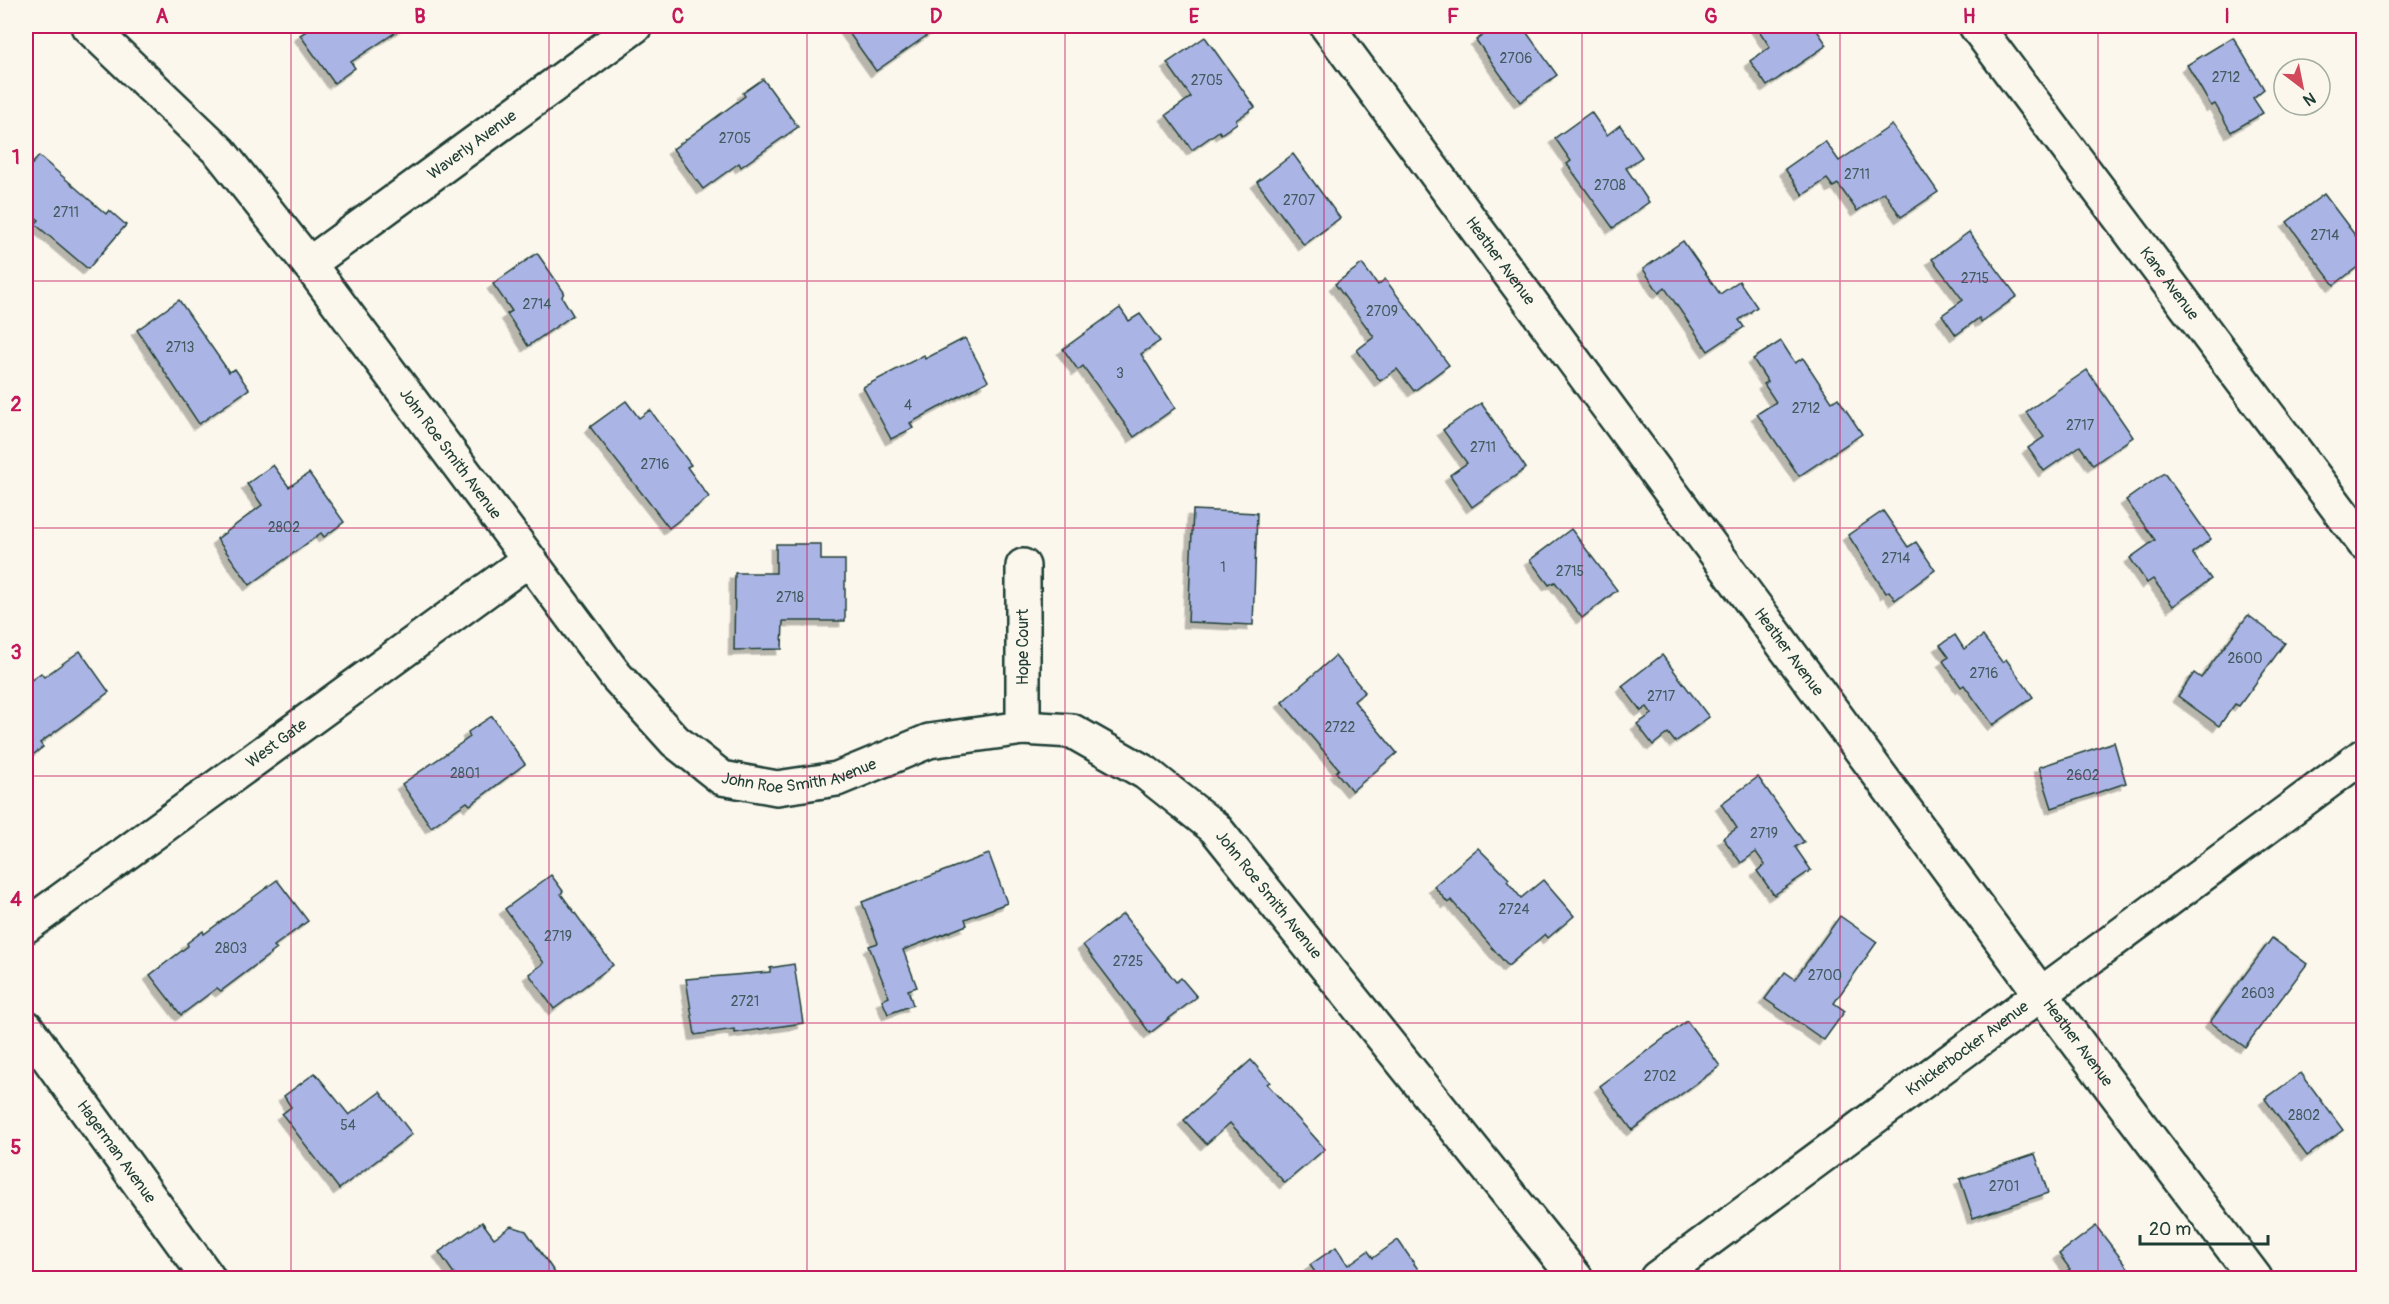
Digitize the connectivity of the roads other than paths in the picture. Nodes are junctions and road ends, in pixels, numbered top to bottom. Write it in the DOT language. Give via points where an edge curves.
graph roads {
  1 [pos="88,26"];
  2 [pos="635,26"];
  3 [pos="1327,26"];
  4 [pos="1976,26"];
  5 [pos="309,264"];
  6 [pos="2364,543"];
  7 [pos="528,560"];
  8 [pos="1023,566"];
  9 [pos="1023,728"];
  10 [pos="2364,755"];
  11 [pos="26,926"];
  12 [pos="2041,994"];
  13 [pos="26,1027"];
  14 [pos="208,1278"];
  15 [pos="1576,1278"];
  16 [pos="1657,1278"];
  17 [pos="2255,1278"];
  1 -- 5 [label="street, John Roe Smith Avenue" via="220,152"];
  2 -- 5 [label="street, Waverly Avenue"];
  3 -- 12 [label="street, Heather Avenue"];
  4 -- 6 [label="street, Kane Avenue"];
  5 -- 7 [label="street, John Roe Smith Avenue"];
  7 -- 9 [label="street, John Roe Smith Avenue" via="616,676 675,741 722,778 777,788 837,779 929,741"];
  7 -- 11 [label="street, West Gate"];
  8 -- 9 [label="street, Hope Court"];
  9 -- 15 [label="street, John Roe Smith Avenue" via="1072,731 1146,772 1215,828"];
  10 -- 12 [label="street, Knickerbocker Avenue"];
  12 -- 16 [label="street, Knickerbocker Avenue"];
  12 -- 17 [label="street, Heather Avenue"];
  13 -- 14 [label="street, Hagerman Avenue"];
}
